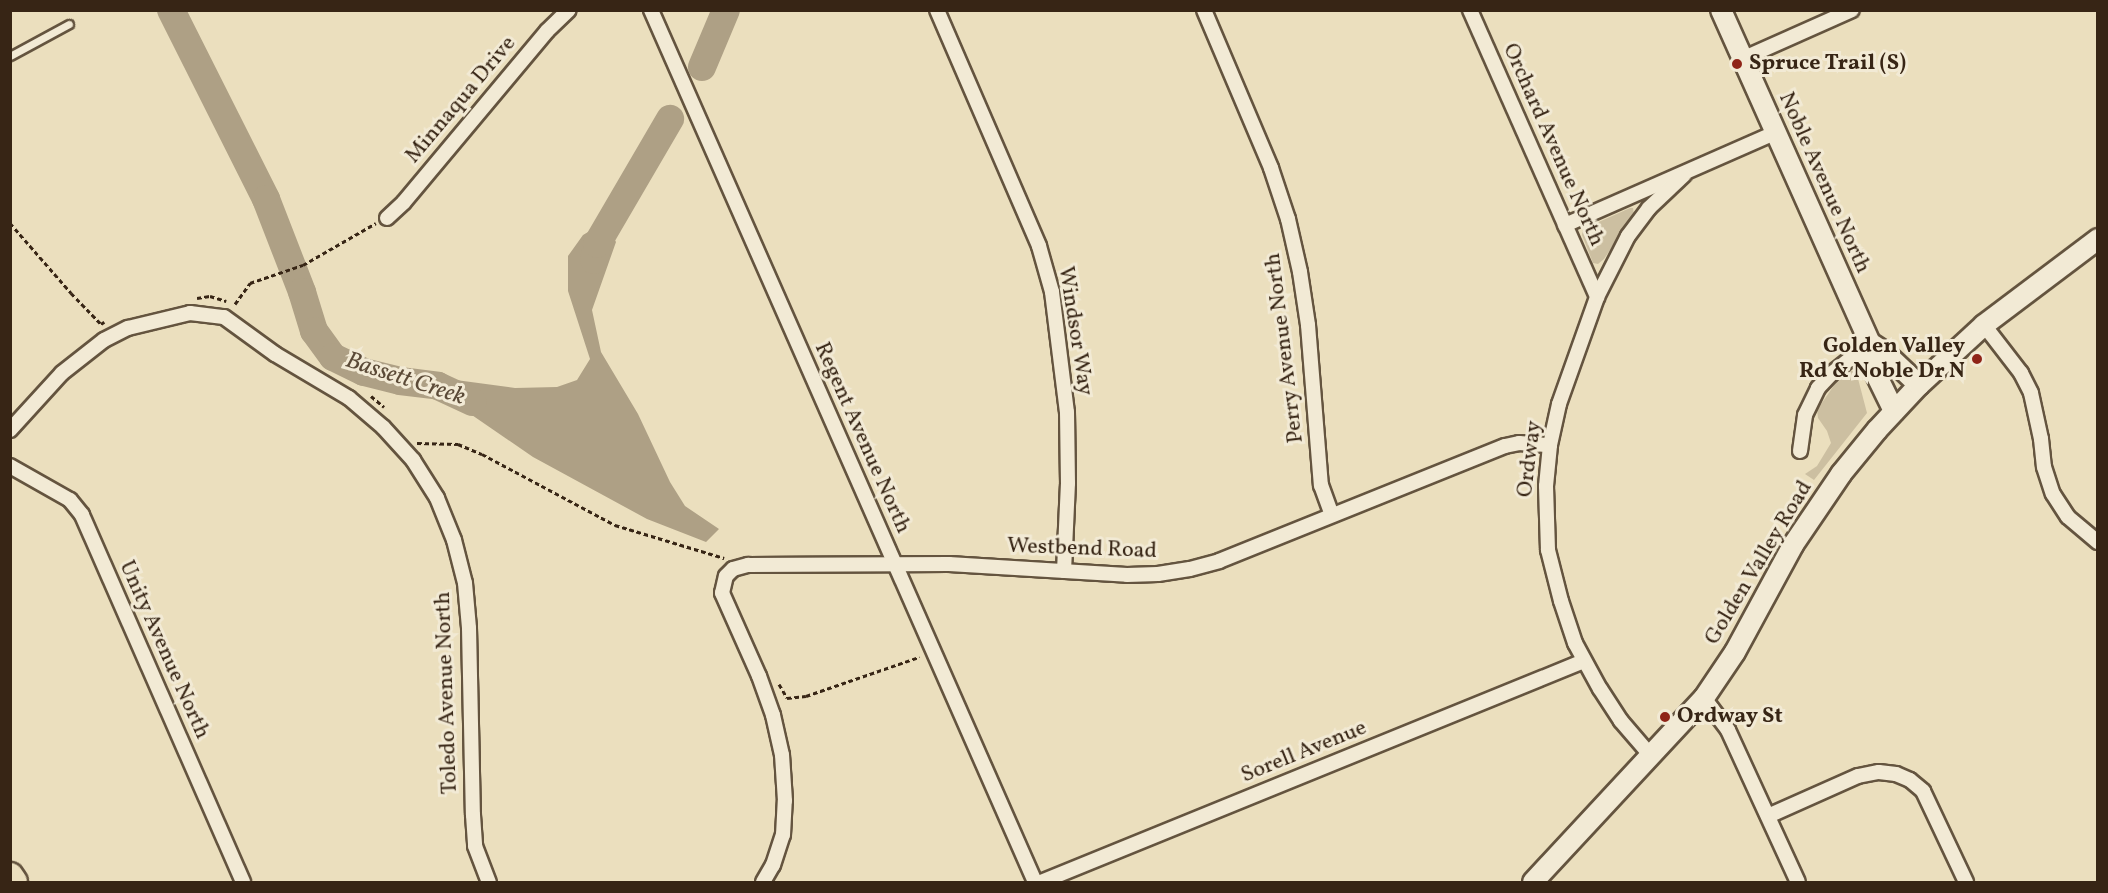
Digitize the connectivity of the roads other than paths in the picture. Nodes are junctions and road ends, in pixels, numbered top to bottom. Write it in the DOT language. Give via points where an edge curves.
graph roads {
  1 [pos="569,10"];
  2 [pos="651,10"];
  3 [pos="938,10"];
  4 [pos="1204,10"];
  5 [pos="1470,10"];
  6 [pos="1720,10"];
  7 [pos="1852,10"];
  8 [pos="69,24"];
  9 [pos="10,56"];
  10 [pos="1742,59"];
  11 [pos="1774,133"];
  12 [pos="1684,175"];
  13 [pos="387,218"];
  14 [pos="1565,225"];
  15 [pos="2097,239"];
  16 [pos="1597,297"];
  17 [pos="1984,325"];
  18 [pos="1870,343"];
  19 [pos="1919,385"];
  20 [pos="1894,411"];
  21 [pos="10,430"];
  22 [pos="1550,445"];
  23 [pos="1800,452"];
  24 [pos="10,466"];
  25 [pos="1332,515"];
  26 [pos="2097,542"];
  27 [pos="895,564"];
  28 [pos="1064,571"];
  29 [pos="1584,661"];
  30 [pos="1704,698"];
  31 [pos="1652,757"];
  32 [pos="1768,816"];
  33 [pos="10,876"];
  34 [pos="14,882"];
  35 [pos="243,882"];
  36 [pos="489,882"];
  37 [pos="763,882"];
  38 [pos="1035,882"];
  39 [pos="1041,882"];
  40 [pos="1533,882"];
  41 [pos="1798,882"];
  42 [pos="1966,882"];
  1 -- 13 [label="street, Minnaqua Drive"];
  2 -- 27 [label="street, Regent Avenue North"];
  3 -- 28 [label="street, Windsor Way" via="1040,246 1052,292 1067,412"];
  4 -- 25 [label="street, Perry Avenue North" via="1271,168 1288,219 1308,325 1321,485"];
  5 -- 14 [label="street, Orchard Avenue North"];
  6 -- 10 [label="street, Noble Avenue North"];
  7 -- 10 [label="street"];
  8 -- 9 [label="lane"];
  10 -- 11 [label="street, Noble Avenue North"];
  11 -- 12 [label="street, Ordway"];
  11 -- 18 [label="street, Noble Avenue North"];
  12 -- 14 [label="street, Ordway"];
  12 -- 16 [label="street, Ordway" via="1628,236"];
  14 -- 16 [label="street, Orchard Avenue North"];
  15 -- 17 [label="street, Golden Valley Road"];
  16 -- 22 [label="street, Ordway" via="1564,385"];
  17 -- 19 [label="street, Golden Valley Road"];
  17 -- 26 [label="street" via="2021,373 2031,393 2044,467 2053,494 2068,517"];
  18 -- 19 [label="street, Noble Avenue North"];
  18 -- 20 [label="street, Noble Avenue North" via="1869,360"];
  18 -- 23 [label="street" via="1831,374 1814,395 1805,415"];
  19 -- 20 [label="street, Golden Valley Road"];
  20 -- 30 [label="street, Golden Valley Road" via="1841,474 1793,545 1735,652"];
  21 -- 36 [label="street, Toledo Avenue North" via="62,373 104,340 190,306 224,317 275,354 349,398 383,427 413,460 437,498 454,540 465,583 473,826 475,846"];
  22 -- 25 [label="street, Westbend Road" via="1505,446"];
  22 -- 29 [label="street, Ordway" via="1545,508 1548,549 1561,601"];
  24 -- 35 [label="street, Unity Avenue North" via="70,500 82,515"];
  25 -- 28 [label="street, Westbend Road" via="1190,569 1127,575"];
  27 -- 28 [label="street, Westbend Road"];
  27 -- 37 [label="street, Westbend Road" via="748,565 733,569 726,576 722,593 759,676 782,755 783,835"];
  27 -- 38 [label="street, Regent Avenue North"];
  29 -- 31 [label="street, Ordway" via="1621,721"];
  29 -- 39 [label="street, Sorell Avenue"];
  30 -- 31 [label="street, Golden Valley Road"];
  30 -- 32 [label="street" via="1728,730"];
  31 -- 40 [label="street, Golden Valley Road"];
  32 -- 41 [label="street"];
  32 -- 42 [label="street" via="1858,776 1896,774 1923,791"];
  33 -- 34 [label="highway"];
}
